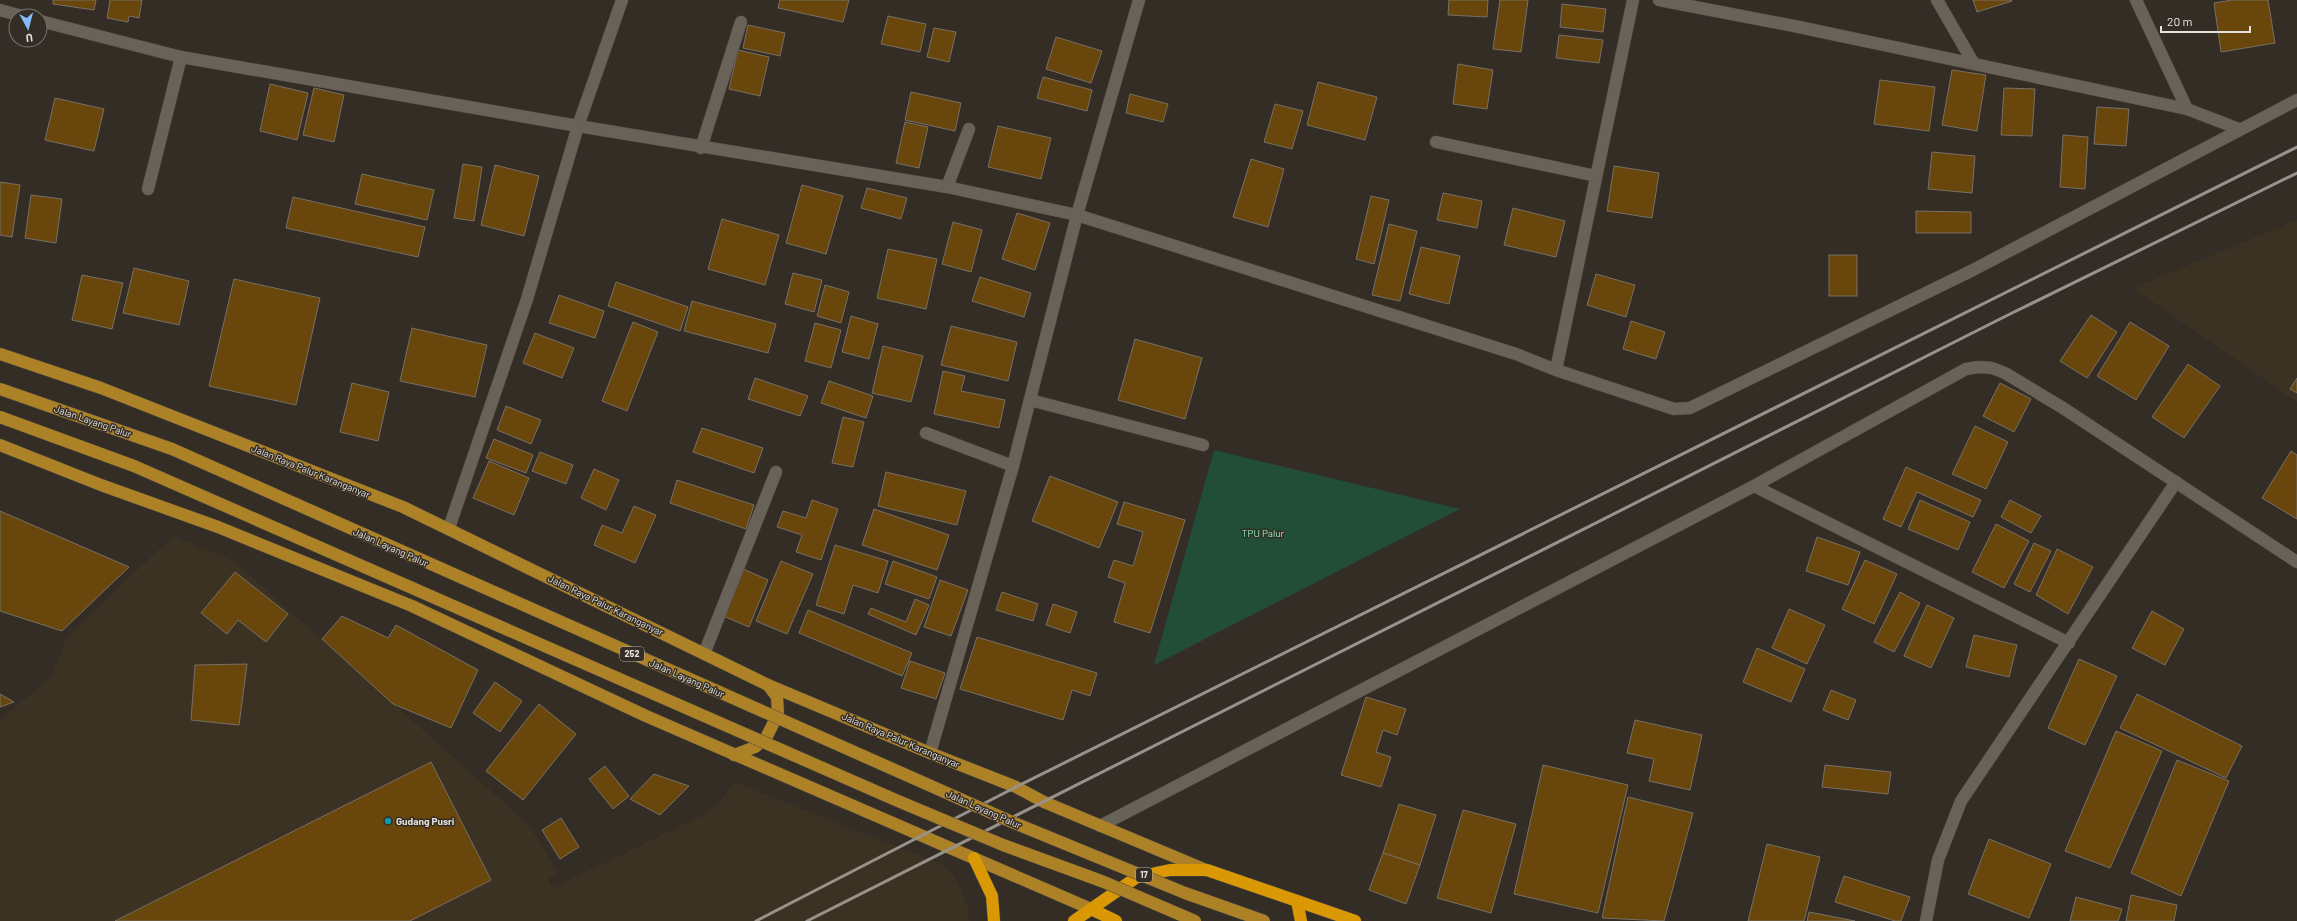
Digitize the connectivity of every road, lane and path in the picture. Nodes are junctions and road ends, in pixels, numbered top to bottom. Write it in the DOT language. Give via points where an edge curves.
graph roads {
  1 [pos="622,0"];
  2 [pos="1138,0"];
  3 [pos="1633,0"];
  4 [pos="1659,0"];
  5 [pos="1937,0"];
  6 [pos="2136,0"];
  7 [pos="741,22"];
  8 [pos="48,23"];
  9 [pos="181,57"];
  10 [pos="1974,64"];
  11 [pos="2297,100"];
  12 [pos="2187,109"];
  13 [pos="578,126"];
  14 [pos="969,129"];
  15 [pos="2239,129"];
  16 [pos="1436,142"];
  17 [pos="701,148"];
  18 [pos="1596,176"];
  19 [pos="947,187"];
  20 [pos="148,189"];
  21 [pos="1077,215"];
  22 [pos="0,354"];
  23 [pos="1556,370"];
  24 [pos="0,390"];
  25 [pos="1030,400"];
  26 [pos="0,417"];
  27 [pos="926,433"];
  28 [pos="0,445"];
  29 [pos="1203,445"];
  30 [pos="1013,466"];
  31 [pos="776,472"];
  32 [pos="2176,482"];
  33 [pos="1754,486"];
  34 [pos="449,528"];
  35 [pos="2297,562"];
  36 [pos="2069,643"];
  37 [pos="704,654"];
  38 [pos="768,684"];
  39 [pos="930,754"];
  40 [pos="734,755"];
  41 [pos="1100,826"];
  42 [pos="974,858"];
  43 [pos="1207,870"];
  44 [pos="1297,901"];
  45 [pos="1091,909"];
  46 [pos="994,921"];
  47 [pos="1074,921"];
  48 [pos="1116,921"];
  49 [pos="1195,921"];
  50 [pos="1264,921"];
  51 [pos="1301,921"];
  52 [pos="1355,921"];
  53 [pos="1926,921"];
  1 -- 13 [label="street"];
  2 -- 21 [label="street"];
  3 -- 18 [label="street"];
  4 -- 10 [label="street"];
  5 -- 10 [label="street"];
  6 -- 12 [label="street"];
  7 -- 17 [label="street"];
  8 -- 9 [label="street"];
  9 -- 13 [label="street"];
  9 -- 20 [label="street"];
  10 -- 12 [label="street"];
  11 -- 15 [label="street"];
  12 -- 15 [label="street"];
  13 -- 17 [label="street"];
  13 -- 34 [label="street" via="527,299"];
  14 -- 19 [label="street"];
  15 -- 23 [label="street" via="1971,271 1690,408 1674,409"];
  16 -- 18 [label="street"];
  17 -- 19 [label="street"];
  18 -- 23 [label="street"];
  19 -- 21 [label="street"];
  21 -- 23 [label="street" via="1516,354"];
  21 -- 25 [label="street"];
  22 -- 34 [label="main road, Jalan Raya Palur Karanganyar" via="101,388 403,507"];
  24 -- 50 [label="main road, Jalan Layang Palur / 252, bridge" via="172,450 1012,822 1185,893"];
  25 -- 29 [label="street"];
  25 -- 30 [label="street"];
  26 -- 49 [label="main road, bridge" via="134,466 898,800 1003,845 1104,882"];
  27 -- 30 [label="street"];
  28 -- 40 [label="main road" via="218,527 412,606"];
  30 -- 39 [label="street"];
  31 -- 37 [label="street"];
  32 -- 33 [label="street" via="2005,373 1992,368 1978,367 1955,375"];
  32 -- 35 [label="street"];
  32 -- 36 [label="street"];
  33 -- 36 [label="street"];
  33 -- 41 [label="street"];
  34 -- 37 [label="main road, Jalan Raya Palur Karanganyar"];
  36 -- 53 [label="street" via="1961,801 1938,860"];
  37 -- 38 [label="main road, Jalan Raya Palur Karanganyar"];
  38 -- 39 [label="main road, Jalan Raya Palur Karanganyar"];
  38 -- 40 [label="main road" via="777,697 778,714 766,738 755,747"];
  39 -- 41 [label="main road, Jalan Raya Palur Karanganyar" via="1016,788"];
  40 -- 42 [label="main road"];
  41 -- 43 [label="main road, Jalan Raya Palur Karanganyar"];
  42 -- 45 [label="main road"];
  42 -- 46 [label="highway" via="992,896"];
  43 -- 44 [label="highway, 17"];
  43 -- 45 [label="highway, 17" via="1170,870 1137,877"];
  44 -- 51 [label="highway"];
  44 -- 52 [label="highway, 17"];
  45 -- 47 [label="highway, 17"];
  45 -- 48 [label="highway"];
}
